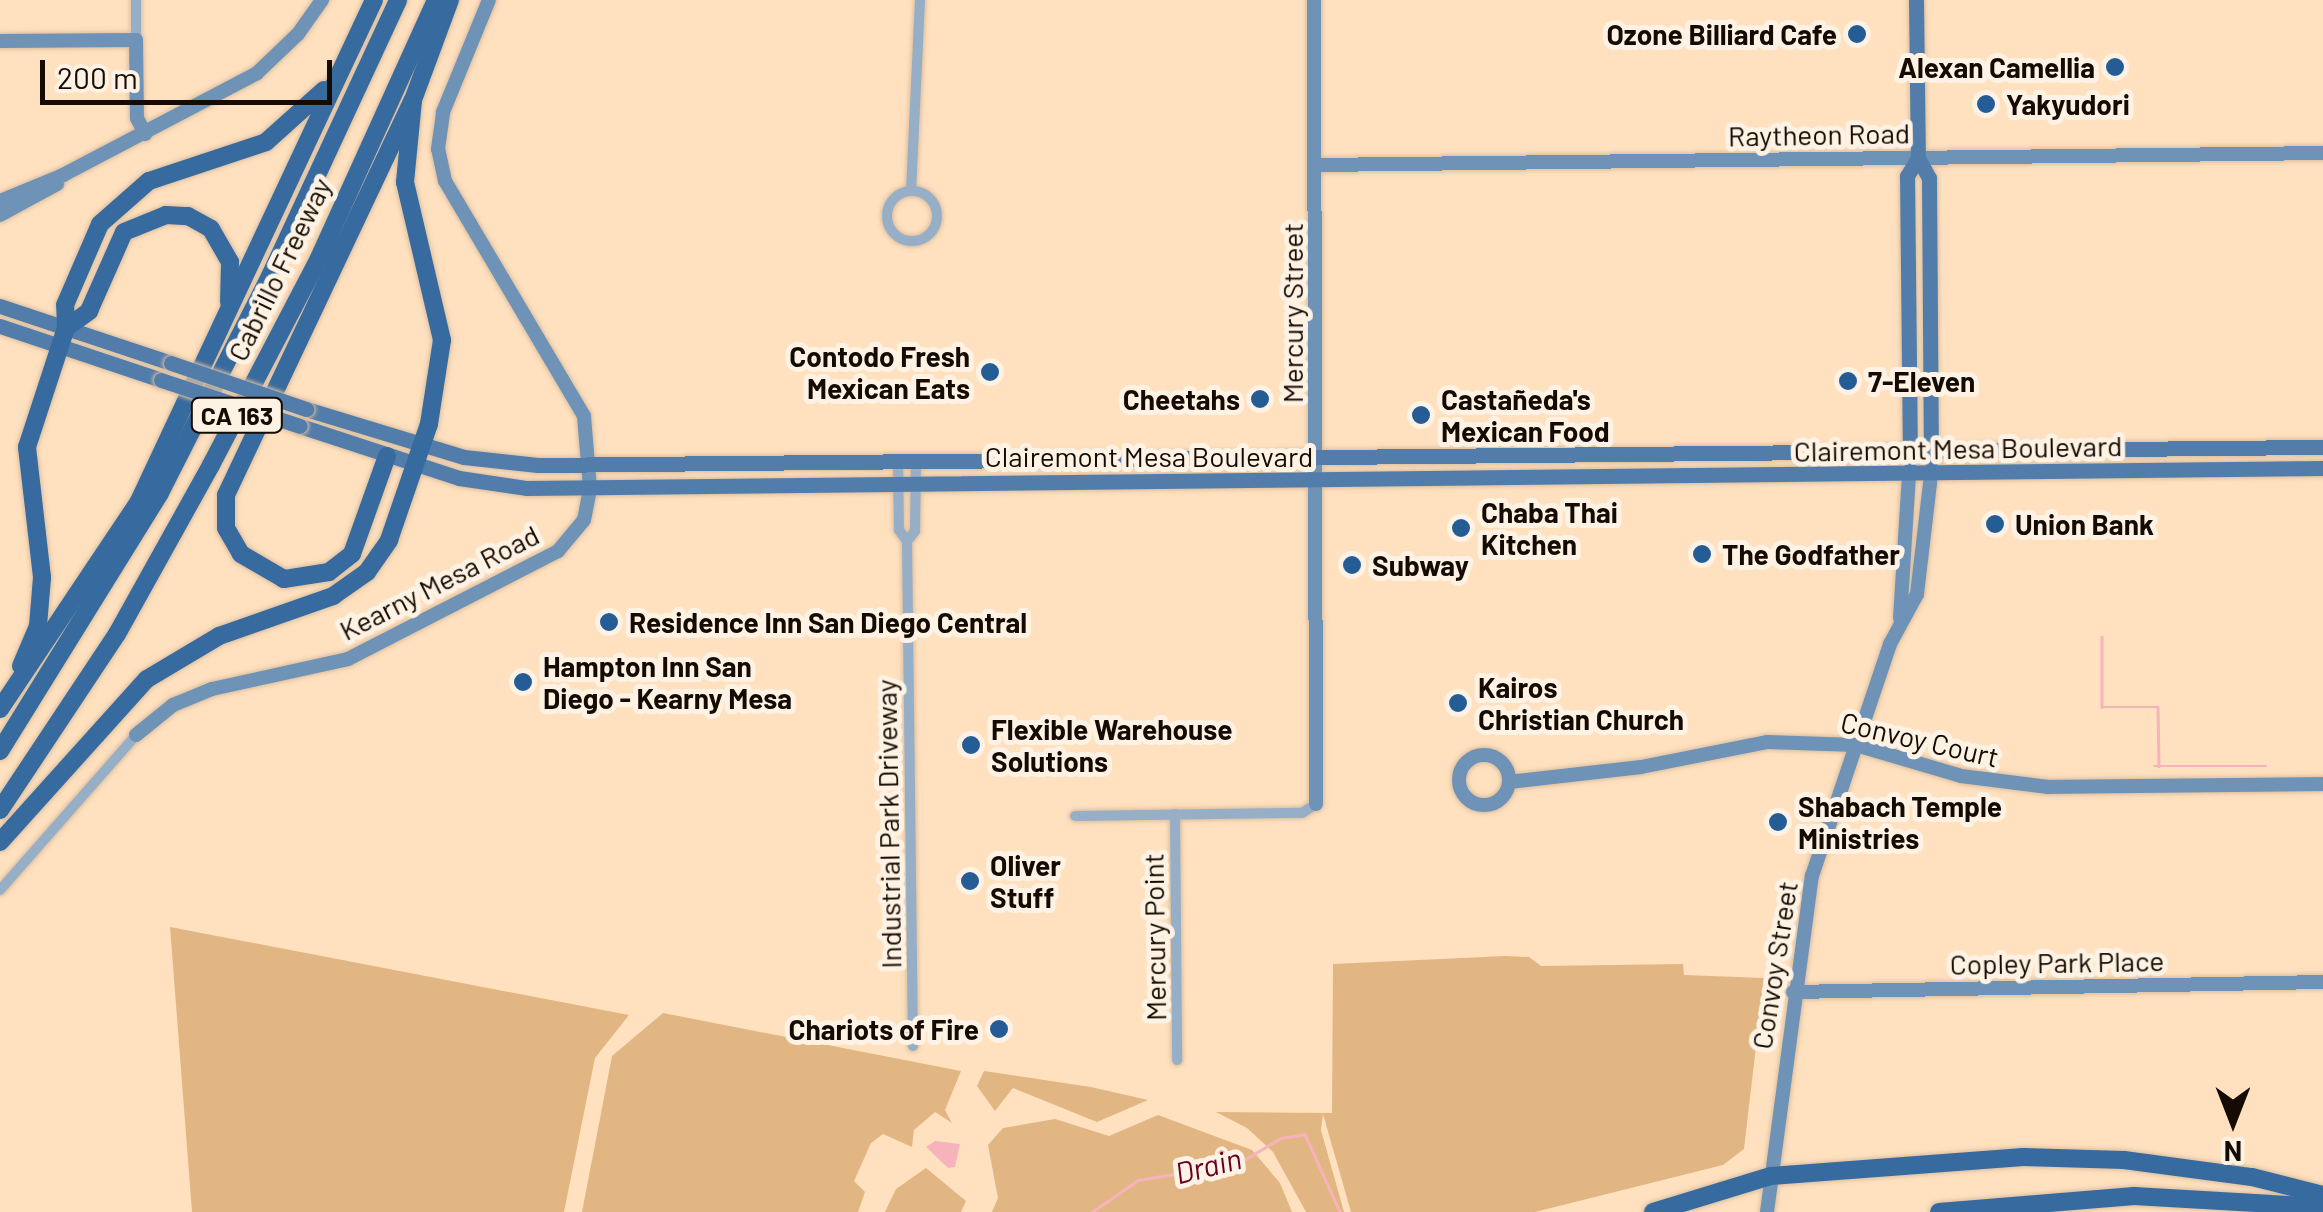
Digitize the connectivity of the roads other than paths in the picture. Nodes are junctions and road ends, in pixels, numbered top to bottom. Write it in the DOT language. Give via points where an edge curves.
graph roads {
  1 [pos="136,0"];
  2 [pos="322,0"];
  3 [pos="374,0"];
  4 [pos="398,0"];
  5 [pos="436,0"];
  6 [pos="450,0"];
  7 [pos="489,0"];
  8 [pos="920,0"];
  9 [pos="1314,0"];
  10 [pos="1916,0"];
  11 [pos="136,40"];
  12 [pos="0,41"];
  13 [pos="336,74"];
  14 [pos="413,100"];
  15 [pos="144,134"];
  16 [pos="2323,153"];
  17 [pos="1918,158"];
  18 [pos="1316,165"];
  19 [pos="64,175"];
  20 [pos="911,191"];
  21 [pos="0,201"];
  22 [pos="0,215"];
  23 [pos="0,306"];
  24 [pos="226,319"];
  25 [pos="0,326"];
  26 [pos="66,328"];
  27 [pos="57,346"];
  28 [pos="422,445"];
  29 [pos="2323,447"];
  30 [pos="1910,452"];
  31 [pos="1930,452"];
  32 [pos="387,456"];
  33 [pos="1318,456"];
  34 [pos="898,461"];
  35 [pos="916,461"];
  36 [pos="416,465"];
  37 [pos="590,466"];
  38 [pos="2323,468"];
  39 [pos="1910,474"];
  40 [pos="1931,474"];
  41 [pos="1318,480"];
  42 [pos="907,482"];
  43 [pos="590,488"];
  44 [pos="907,541"];
  45 [pos="1900,618"];
  46 [pos="4,704"];
  47 [pos="136,735"];
  48 [pos="1856,745"];
  49 [pos="0,751"];
  50 [pos="1509,782"];
  51 [pos="2323,784"];
  52 [pos="1316,804"];
  53 [pos="0,810"];
  54 [pos="1175,814"];
  55 [pos="1075,816"];
  56 [pos="0,842"];
  57 [pos="0,890"];
  58 [pos="2323,982"];
  59 [pos="1793,992"];
  60 [pos="913,1046"];
  61 [pos="1177,1060"];
  62 [pos="1771,1176"];
  63 [pos="2323,1195"];
  64 [pos="2323,1207"];
  65 [pos="1653,1212"];
  66 [pos="1766,1212"];
  67 [pos="1940,1212"];
  1 -- 11 [label="street"];
  2 -- 15 [label="street" via="258,73"];
  3 -- 13 [label="highway"];
  4 -- 49 [label="highway, Cabrillo Freeway / CA 163" via="272,274 160,493"];
  5 -- 53 [label="highway, Cabrillo Freeway / CA 163" via="319,258 211,465 117,634"];
  6 -- 14 [label="highway"];
  7 -- 37 [label="street, Kearny Mesa Road" via="443,112 438,149 445,181 584,416"];
  8 -- 20 [label="street"];
  9 -- 18 [label="street, Mercury Street"];
  10 -- 17 [label="main road, Convoy Street"];
  11 -- 12 [label="street"];
  11 -- 15 [label="street"];
  13 -- 24 [label="highway"];
  13 -- 26 [label="highway" via="296,121 266,142 149,180 100,224 66,305"];
  14 -- 28 [label="highway" via="405,182 442,340"];
  14 -- 32 [label="highway" via="226,495 226,528 241,554 272,574 284,579 329,572 352,554"];
  15 -- 19 [label="street"];
  16 -- 17 [label="street, Raytheon Road"];
  17 -- 18 [label="street, Raytheon Road"];
  17 -- 30 [label="main road, Convoy Street" via="1908,176"];
  17 -- 31 [label="main road, Convoy Street" via="1929,178"];
  18 -- 33 [label="street, Mercury Street"];
  19 -- 21 [label="street"];
  19 -- 22 [label="street" via="54,188"];
  20 -- 20 [label="street" via="895,198 887,213 896,234 912,240 928,234 936,218 928,197"];
  23 -- 26 [label="main road, Clairemont Mesa Boulevard"];
  24 -- 26 [label="highway" via="232,282 222,244 188,216 166,215 124,232 89,311"];
  24 -- 46 [label="highway" via="139,501"];
  25 -- 27 [label="main road, Clairemont Mesa Boulevard"];
  26 -- 27 [label="highway"];
  26 -- 28 [label="main road, Clairemont Mesa Boulevard, bridge"];
  27 -- 32 [label="main road, Clairemont Mesa Boulevard, bridge"];
  27 -- 46 [label="highway" via="26,447 42,577 38,626"];
  28 -- 36 [label="highway"];
  28 -- 37 [label="main road, Clairemont Mesa Boulevard" via="480,460"];
  29 -- 31 [label="main road, Clairemont Mesa Boulevard"];
  30 -- 31 [label="main road, Clairemont Mesa Boulevard"];
  30 -- 33 [label="main road, Clairemont Mesa Boulevard"];
  30 -- 39 [label="main road, Convoy Street"];
  31 -- 40 [label="main road, Convoy Street"];
  32 -- 36 [label="main road, Clairemont Mesa Boulevard"];
  33 -- 35 [label="main road, Clairemont Mesa Boulevard"];
  33 -- 41 [label="street, Mercury Street"];
  34 -- 35 [label="main road, Clairemont Mesa Boulevard"];
  34 -- 37 [label="main road, Clairemont Mesa Boulevard"];
  34 -- 42 [label="street, Industrial Park Driveway"];
  35 -- 42 [label="street, Industrial Park Driveway"];
  36 -- 43 [label="main road, Clairemont Mesa Boulevard" via="500,485"];
  36 -- 56 [label="highway" via="388,540 367,572 333,596 219,636 148,679"];
  37 -- 43 [label="street, Kearny Mesa Road"];
  38 -- 40 [label="main road, Clairemont Mesa Boulevard"];
  39 -- 40 [label="main road, Clairemont Mesa Boulevard"];
  39 -- 41 [label="main road, Clairemont Mesa Boulevard"];
  39 -- 45 [label="street, Convoy Street"];
  40 -- 45 [label="street, Convoy Street" via="1917,594"];
  41 -- 42 [label="main road, Clairemont Mesa Boulevard"];
  41 -- 52 [label="street, Mercury Street"];
  42 -- 43 [label="main road, Clairemont Mesa Boulevard"];
  42 -- 44 [label="street, Industrial Park Driveway" via="900,530"];
  42 -- 44 [label="street, Industrial Park Driveway" via="916,531"];
  43 -- 47 [label="street, Kearny Mesa Road" via="576,536 558,550 348,660 212,689 173,705"];
  44 -- 60 [label="street, Industrial Park Driveway"];
  45 -- 48 [label="street, Convoy Street"];
  47 -- 57 [label="street, Kearny Mesa Road"];
  48 -- 50 [label="street, Convoy Court" via="1739,744 1640,768"];
  48 -- 51 [label="street, Convoy Court" via="2000,784"];
  48 -- 59 [label="street, Convoy Street" via="1812,876"];
  52 -- 54 [label="street" via="1302,812"];
  54 -- 55 [label="street"];
  54 -- 61 [label="street, Mercury Point"];
  58 -- 59 [label="street, Copley Park Place"];
  59 -- 62 [label="street, Convoy Street"];
  62 -- 63 [label="highway" via="2024,1157 2124,1160 2252,1176"];
  62 -- 65 [label="highway"];
  62 -- 66 [label="street, Convoy Street"];
  64 -- 67 [label="highway" via="2134,1196"];
}
